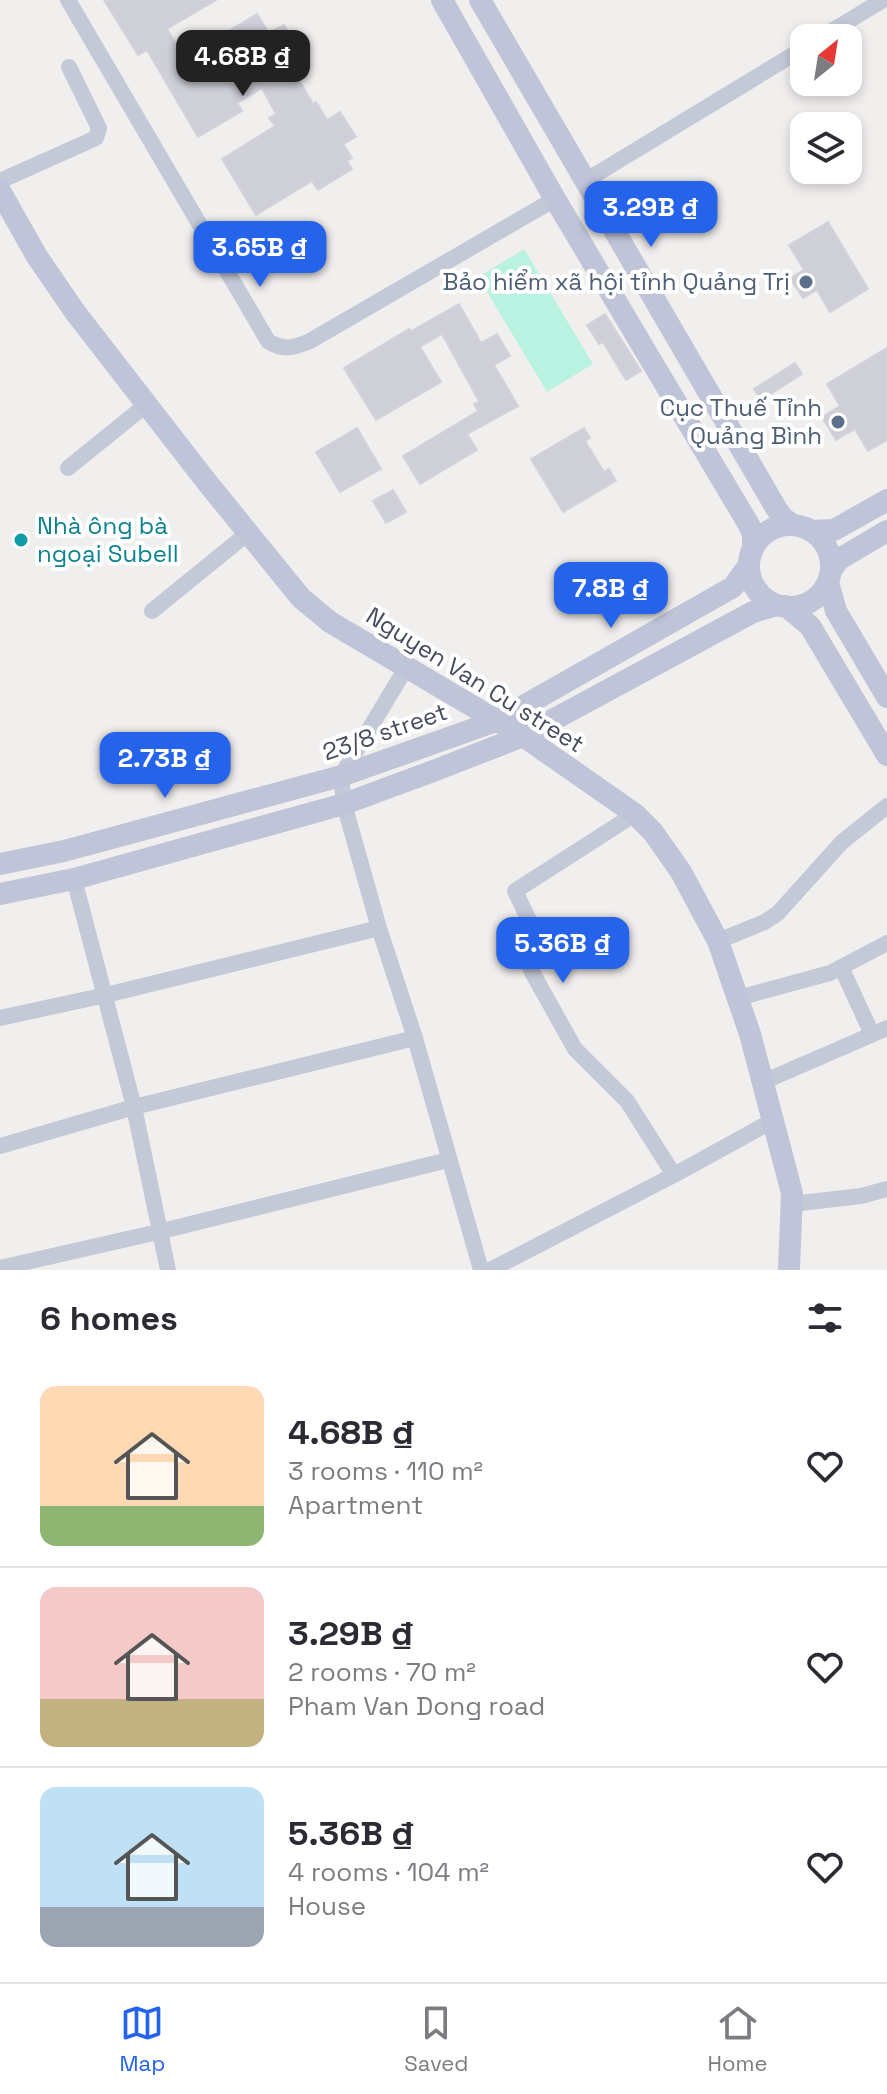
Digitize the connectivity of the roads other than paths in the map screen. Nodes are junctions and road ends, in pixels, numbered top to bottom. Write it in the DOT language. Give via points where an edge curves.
graph roads {
  1 [pos="68,0"];
  2 [pos="442,0"];
  3 [pos="480,0"];
  4 [pos="883,0"];
  5 [pos="843,24"];
  6 [pos="790,57"];
  7 [pos="69,67"];
  8 [pos="0,181"];
  9 [pos="585,181"];
  10 [pos="0,191"];
  11 [pos="555,199"];
  12 [pos="146,405"];
  13 [pos="68,468"];
  14 [pos="887,500"];
  15 [pos="802,528"];
  16 [pos="887,531"];
  17 [pos="248,533"];
  18 [pos="751,557"];
  19 [pos="830,576"];
  20 [pos="782,606"];
  21 [pos="152,611"];
  22 [pos="406,668"];
  23 [pos="887,697"];
  24 [pos="499,720"];
  25 [pos="523,736"];
  26 [pos="887,755"];
  27 [pos="341,776"];
  28 [pos="344,804"];
  29 [pos="887,806"];
  30 [pos="635,814"];
  31 [pos="0,864"];
  32 [pos="74,879"];
  33 [pos="0,894"];
  34 [pos="379,928"];
  35 [pos="718,941"];
  36 [pos="887,943"];
  37 [pos="841,967"];
  38 [pos="106,995"];
  39 [pos="738,998"];
  40 [pos="0,1018"];
  41 [pos="880,1031"];
  42 [pos="415,1038"];
  43 [pos="763,1082"];
  44 [pos="134,1107"];
  45 [pos="774,1120"];
  46 [pos="0,1146"];
  47 [pos="448,1160"];
  48 [pos="674,1175"];
  49 [pos="887,1189"];
  50 [pos="792,1204"];
  51 [pos="158,1232"];
  52 [pos="0,1268"];
  53 [pos="168,1270"];
  54 [pos="481,1270"];
  55 [pos="490,1270"];
  56 [pos="789,1270"];
  1 -- 11 [label="street" via="268,341 277,347 310,341"];
  2 -- 11 [label="street"];
  3 -- 9 [label="street"];
  4 -- 5 [label="street"];
  6 -- 9 [label="street"];
  7 -- 8 [label="street" via="99,128 96,138"];
  9 -- 11 [label="street"];
  9 -- 15 [label="street" via="776,508"];
  10 -- 12 [label="street, Nguyen Van Cu street" via="75,312"];
  11 -- 18 [label="street" via="749,525"];
  12 -- 13 [label="street"];
  12 -- 17 [label="street, Nguyen Van Cu street"];
  14 -- 15 [label="street" via="834,530"];
  15 -- 18 [label="street" via="770,530 760,537"];
  15 -- 19 [label="street" via="827,547"];
  16 -- 19 [label="street" via="838,560"];
  17 -- 21 [label="street"];
  17 -- 22 [label="street, Nguyen Van Cu street" via="301,598"];
  18 -- 20 [label="street" via="752,583"];
  18 -- 24 [label="street, 23/8 street" via="733,587"];
  19 -- 20 [label="street" via="818,597"];
  19 -- 23 [label="street" via="836,611"];
  20 -- 25 [label="street" via="753,612"];
  20 -- 26 [label="street" via="810,626"];
  22 -- 24 [label="street, Nguyen Van Cu street"];
  22 -- 27 [label="street"];
  24 -- 25 [label="street, Nguyen Van Cu street"];
  24 -- 27 [label="street, 23/8 street"];
  25 -- 28 [label="street"];
  25 -- 30 [label="street, Nguyen Van Cu street"];
  27 -- 28 [label="street"];
  27 -- 31 [label="street, 23/8 street"];
  28 -- 32 [label="street"];
  28 -- 34 [label="street"];
  29 -- 35 [label="street" via="842,842 778,913"];
  30 -- 35 [label="street, Nguyen Van Cu street" via="681,872"];
  30 -- 48 [label="street" via="518,888 516,896 538,939 529,963 532,972 575,1049 627,1101"];
  32 -- 33 [label="street"];
  32 -- 38 [label="street"];
  34 -- 38 [label="street"];
  34 -- 42 [label="street"];
  35 -- 39 [label="street, Nguyen Van Cu street"];
  36 -- 37 [label="street"];
  37 -- 39 [label="street"];
  37 -- 41 [label="street"];
  38 -- 40 [label="street"];
  38 -- 44 [label="street"];
  39 -- 43 [label="street, Nguyen Van Cu street"];
  41 -- 43 [label="street"];
  42 -- 44 [label="street"];
  42 -- 47 [label="street"];
  43 -- 45 [label="street, Nguyen Van Cu street"];
  44 -- 46 [label="street"];
  44 -- 51 [label="street"];
  45 -- 48 [label="street"];
  45 -- 50 [label="street, Nguyen Van Cu street"];
  47 -- 51 [label="street"];
  47 -- 54 [label="street"];
  48 -- 55 [label="street"];
  49 -- 50 [label="street"];
  50 -- 56 [label="street, Nguyen Van Cu street"];
  51 -- 52 [label="street"];
  51 -- 53 [label="street"];
}
